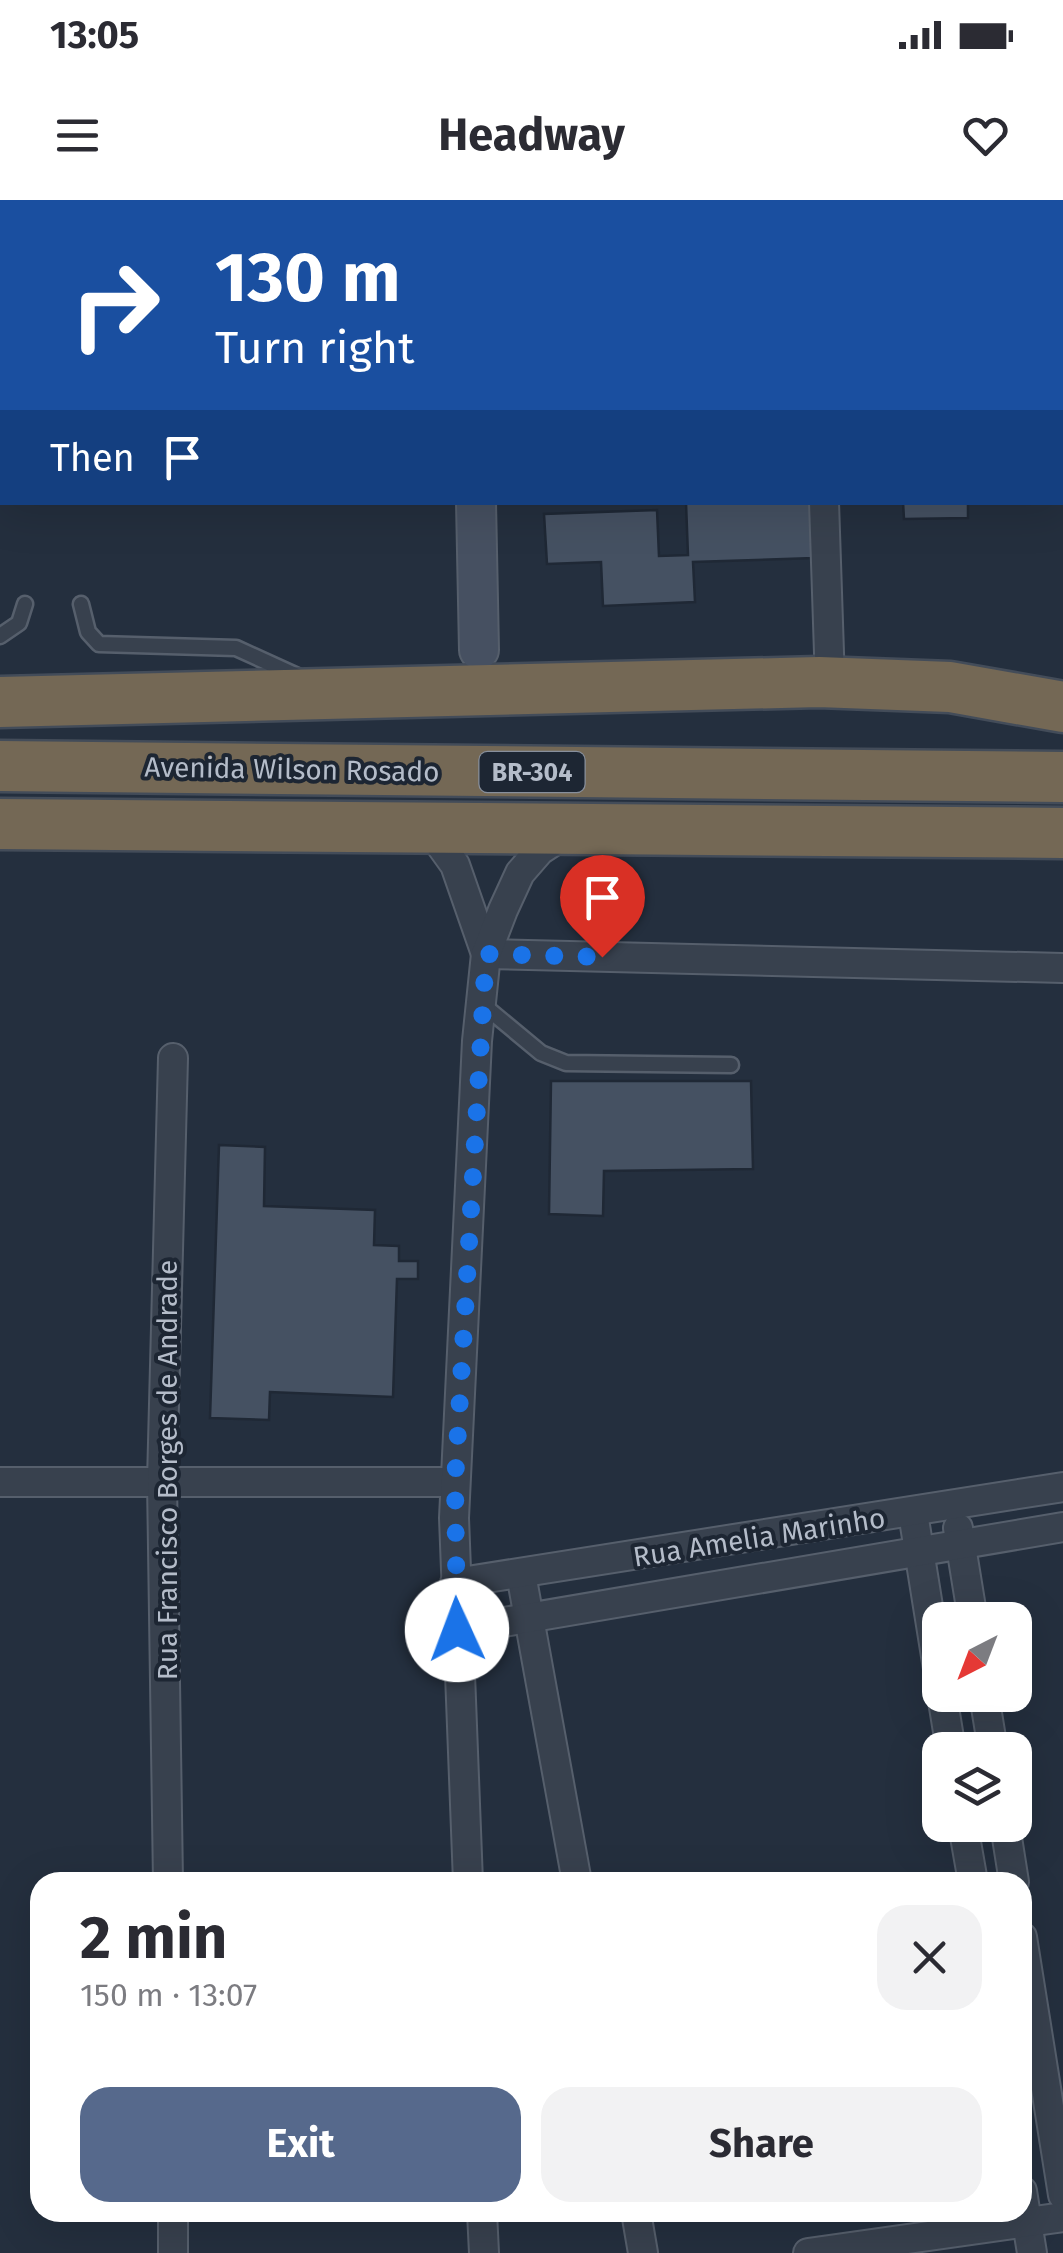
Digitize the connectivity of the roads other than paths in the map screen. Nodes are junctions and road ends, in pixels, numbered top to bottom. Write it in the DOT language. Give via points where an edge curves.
graph roads {
  1 [pos="476,505"];
  2 [pos="824,505"];
  3 [pos="26,604"];
  4 [pos="80,604"];
  5 [pos="0,636"];
  6 [pos="479,650"];
  7 [pos="830,683"];
  8 [pos="543,686"];
  9 [pos="430,689"];
  10 [pos="326,692"];
  11 [pos="0,702"];
  12 [pos="1063,707"];
  13 [pos="0,766"];
  14 [pos="1063,777"];
  15 [pos="0,824"];
  16 [pos="427,826"];
  17 [pos="576,826"];
  18 [pos="1063,833"];
  19 [pos="486,954"];
  20 [pos="1063,968"];
  21 [pos="482,1004"];
  22 [pos="173,1058"];
  23 [pos="731,1065"];
  24 [pos="162,1481"];
  25 [pos="0,1482"];
  26 [pos="455,1482"];
  27 [pos="1063,1487"];
  28 [pos="955,1506"];
  29 [pos="913,1512"];
  30 [pos="1063,1527"];
  31 [pos="961,1544"];
  32 [pos="919,1552"];
  33 [pos="521,1574"];
  34 [pos="456,1584"];
  35 [pos="927,1602"];
  36 [pos="969,1602"];
  37 [pos="529,1617"];
  38 [pos="457,1630"];
  39 [pos="966,1842"];
  40 [pos="1008,1842"];
  41 [pos="168,1872"];
  42 [pos="468,1872"];
  43 [pos="575,1872"];
  44 [pos="970,1872"];
  45 [pos="1012,1872"];
  46 [pos="1032,2000"];
  47 [pos="1063,2195"];
  48 [pos="1063,2217"];
  49 [pos="1032,2221"];
  50 [pos="173,2222"];
  51 [pos="482,2222"];
  52 [pos="638,2222"];
  53 [pos="1028,2222"];
  54 [pos="173,2253"];
  55 [pos="484,2253"];
  56 [pos="643,2253"];
  57 [pos="808,2253"];
  58 [pos="1032,2253"];
  1 -- 6 [label="street"];
  2 -- 7 [label="street"];
  3 -- 5 [label="lane" via="19,623"];
  4 -- 10 [label="lane" via="99,644 236,648"];
  6 -- 8 [label="street" via="494,671"];
  6 -- 9 [label="street"];
  7 -- 8 [label="highway"];
  7 -- 12 [label="highway" via="950,687"];
  8 -- 9 [label="highway"];
  9 -- 10 [label="highway"];
  10 -- 11 [label="highway"];
  13 -- 14 [label="highway, Avenida Wilson Rosado / BR-304"];
  15 -- 16 [label="highway, Avenida Wilson Rosado / BR-304"];
  16 -- 17 [label="highway, Avenida Wilson Rosado / BR-304"];
  16 -- 19 [label="street" via="455,865"];
  17 -- 18 [label="highway, Avenida Wilson Rosado / BR-304"];
  17 -- 19 [label="street" via="520,872"];
  19 -- 20 [label="street"];
  19 -- 21 [label="street"];
  21 -- 23 [label="lane" via="541,1054 566,1063"];
  21 -- 26 [label="street"];
  22 -- 24 [label="street, Rua Francisco Borges de Andrade"];
  24 -- 25 [label="street"];
  24 -- 26 [label="street"];
  24 -- 41 [label="street, Rua Francisco Borges de Andrade"];
  26 -- 34 [label="street"];
  27 -- 28 [label="street, Rua Amelia Marinho"];
  28 -- 29 [label="street, Rua Amelia Marinho"];
  28 -- 31 [label="street"];
  29 -- 32 [label="street"];
  29 -- 33 [label="street, Rua Amelia Marinho"];
  30 -- 31 [label="street, Rua Amelia Marinho"];
  31 -- 32 [label="street, Rua Amelia Marinho"];
  31 -- 36 [label="street"];
  32 -- 35 [label="street"];
  32 -- 37 [label="street, Rua Amelia Marinho"];
  33 -- 34 [label="street, Rua Amelia Marinho"];
  33 -- 37 [label="street"];
  34 -- 38 [label="street"];
  37 -- 38 [label="street, Rua Amelia Marinho"];
  37 -- 43 [label="street"];
  38 -- 42 [label="street"];
  39 -- 44 [label="street"];
  40 -- 45 [label="street"];
  46 -- 47 [label="street"];
  48 -- 49 [label="street"];
  50 -- 54 [label="street"];
  51 -- 55 [label="street"];
  52 -- 56 [label="street"];
  53 -- 57 [label="street"];
  53 -- 58 [label="street"];
}
